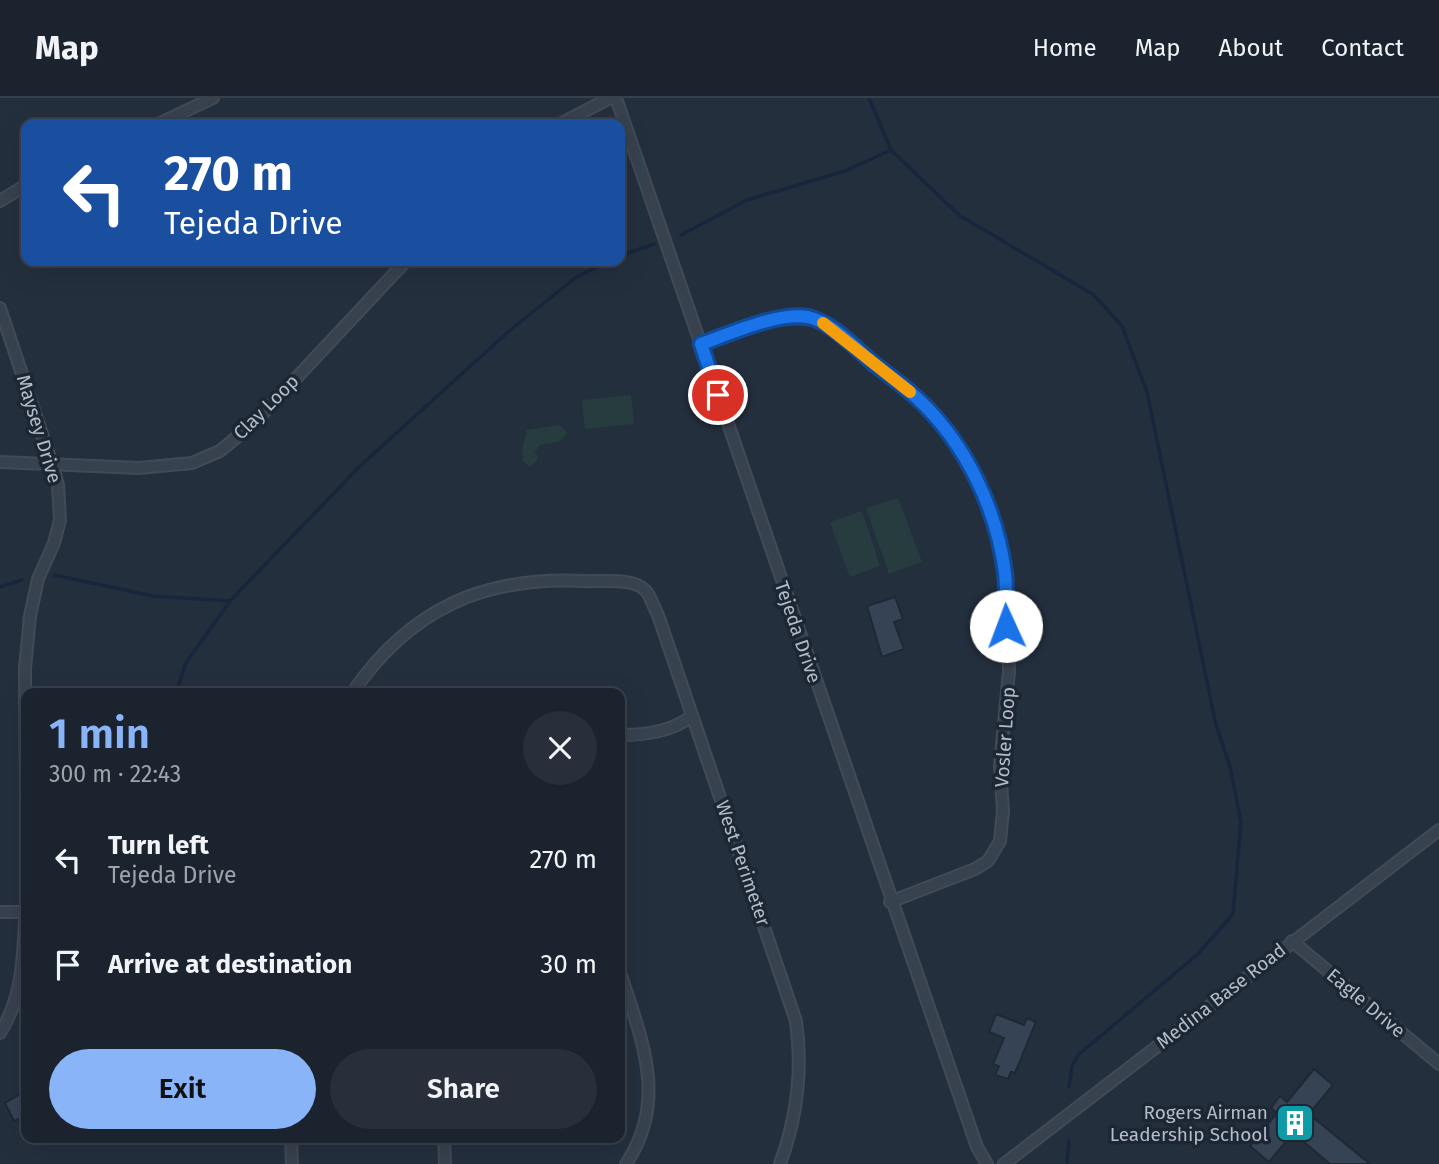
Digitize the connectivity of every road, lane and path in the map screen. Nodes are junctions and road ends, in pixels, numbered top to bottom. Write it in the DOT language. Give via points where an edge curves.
graph roads {
  1 [pos="213,98"];
  2 [pos="610,98"];
  3 [pos="616,98"];
  4 [pos="169,119"];
  5 [pos="570,119"];
  6 [pos="623,119"];
  7 [pos="625,124"];
  8 [pos="21,188"];
  9 [pos="0,201"];
  10 [pos="401,266"];
  11 [pos="0,309"];
  12 [pos="701,344"];
  13 [pos="0,462"];
  14 [pos="52,464"];
  15 [pos="25,688"];
  16 [pos="356,688"];
  17 [pos="692,716"];
  18 [pos="625,735"];
  19 [pos="1439,830"];
  20 [pos="890,901"];
  21 [pos="0,912"];
  22 [pos="21,912"];
  23 [pos="1292,942"];
  24 [pos="21,968"];
  25 [pos="625,988"];
  26 [pos="0,1033"];
  27 [pos="1439,1064"];
  28 [pos="291,1143"];
  29 [pos="444,1143"];
  30 [pos="292,1164"];
  31 [pos="445,1164"];
  32 [pos="626,1164"];
  33 [pos="780,1164"];
  34 [pos="987,1164"];
  35 [pos="1004,1164"];
  1 -- 4 [label="street"];
  2 -- 5 [label="street"];
  3 -- 6 [label="street, Tejeda Drive"];
  7 -- 12 [label="street, Tejeda Drive"];
  8 -- 9 [label="street"];
  10 -- 14 [label="street, Clay Loop" via="255,422 220,452 174,466"];
  11 -- 14 [label="street, Maysey Drive"];
  12 -- 20 [label="street, Tejeda Drive"];
  12 -- 20 [label="street, Vosler Loop" via="782,319 810,318 825,324 935,417 977,481 994,524 1006,576 1009,671 1000,766 1000,841 988,861 975,869"];
  13 -- 14 [label="street, Clay Loop"];
  14 -- 15 [label="street, Maysey Drive" via="60,520 30,616"];
  16 -- 17 [label="street, West Perimeter" via="391,645 444,606 518,582 624,583 646,591"];
  17 -- 18 [label="street" via="657,732"];
  17 -- 33 [label="street, West Perimeter" via="796,1021 798,1083 793,1125"];
  19 -- 23 [label="street, Medina Base Road"];
  20 -- 34 [label="street, Tejeda Drive"];
  21 -- 22 [label="street"];
  23 -- 27 [label="street, Eagle Drive"];
  23 -- 35 [label="street, Medina Base Road"];
  24 -- 26 [label="street" via="15,1005"];
  25 -- 32 [label="street" via="643,1044 649,1088 641,1138"];
  28 -- 30 [label="street"];
  29 -- 31 [label="street"];
}
